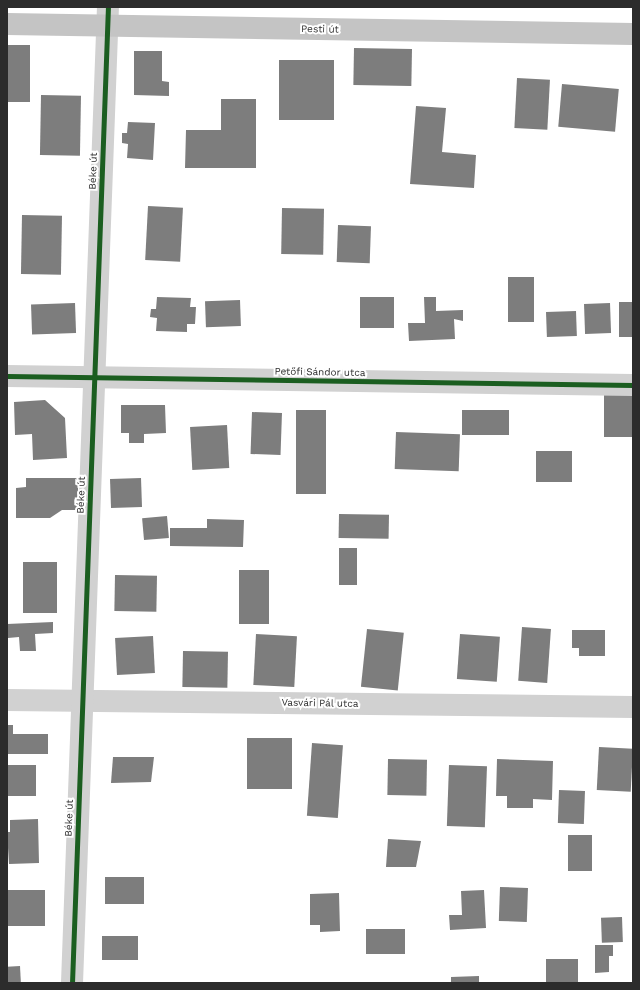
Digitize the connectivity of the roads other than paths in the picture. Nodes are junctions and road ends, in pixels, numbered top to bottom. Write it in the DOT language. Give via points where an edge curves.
graph roads {
  1 [pos="108,16"];
  2 [pos="7,24"];
  3 [pos="633,34"];
  4 [pos="7,376"];
  5 [pos="95,378"];
  6 [pos="633,385"];
  7 [pos="7,700"];
  8 [pos="83,700"];
  9 [pos="633,707"];
  10 [pos="72,983"];
  1 -- 2 [label="main road, Pesti út"];
  1 -- 3 [label="main road, Pesti út"];
  1 -- 5 [label="street, Béke út"];
  4 -- 5 [label="street, Petőfi Sándor utca"];
  5 -- 6 [label="street, Petőfi Sándor utca"];
  5 -- 8 [label="street, Béke út"];
  7 -- 8 [label="street, Vasvári Pál utca"];
  8 -- 9 [label="street, Vasvári Pál utca"];
  8 -- 10 [label="street, Béke út"];
}
